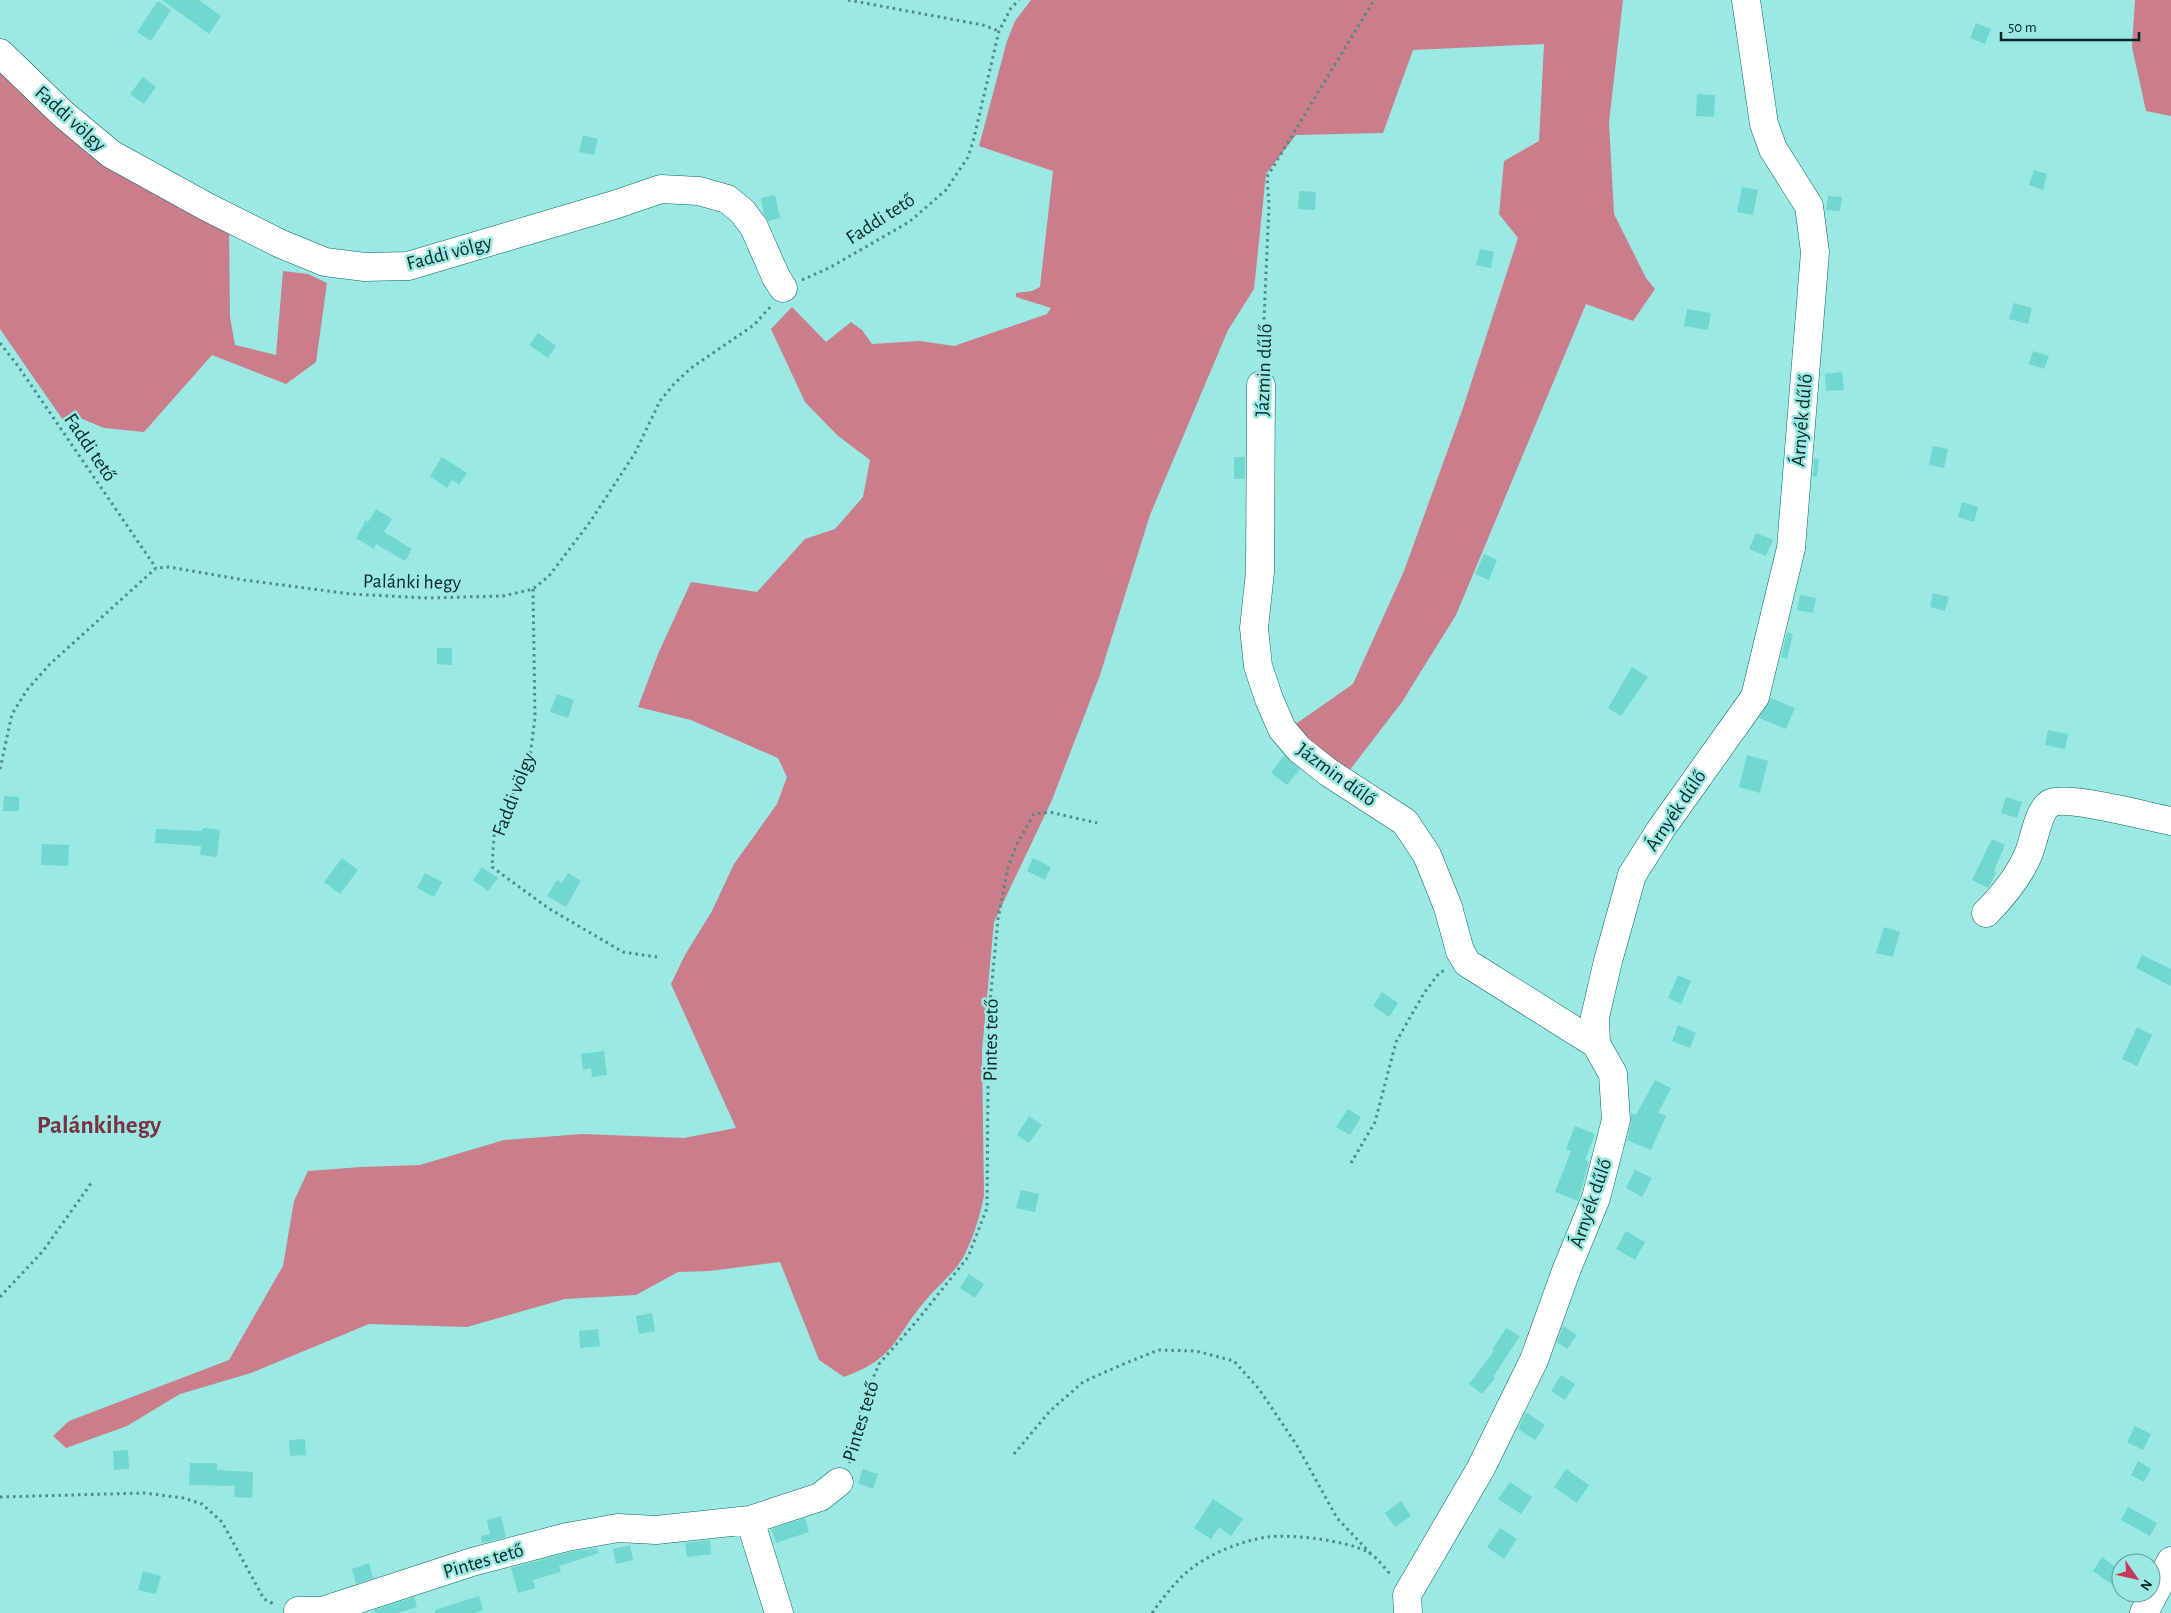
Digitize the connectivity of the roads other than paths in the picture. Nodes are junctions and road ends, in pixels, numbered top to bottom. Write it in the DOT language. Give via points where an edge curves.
graph roads {
  1 [pos="1746,0"];
  2 [pos="0,53"];
  3 [pos="783,288"];
  4 [pos="1261,385"];
  5 [pos="2171,821"];
  6 [pos="1986,913"];
  7 [pos="1596,1044"];
  8 [pos="839,1482"];
  9 [pos="750,1520"];
  10 [pos="2171,1561"];
  11 [pos="1408,1604"];
  12 [pos="298,1611"];
  13 [pos="779,1613"];
  14 [pos="2144,1613"];
  1 -- 7 [label="street, Árnyék dűlő" via="1764,124 1773,148 1809,206 1815,252 1791,548 1755,697 1632,875 1595,1017"];
  2 -- 3 [label="street, Faddi völgy" via="111,154 207,207 325,262 365,267 408,266 661,189 699,191 727,199 742,210 754,227"];
  4 -- 7 [label="street, Jázmin dűlő" via="1260,572 1254,628 1258,666 1282,729 1299,749 1328,772 1405,822 1426,855 1448,907 1460,952 1467,963"];
  5 -- 6 [label="street" via="2070,801 2052,803 2044,810 2028,856 2002,897"];
  7 -- 11 [label="street, Árnyék dűlő" via="1613,1074 1616,1120 1596,1198 1534,1360"];
  8 -- 9 [label="street, Pintes tető" via="820,1498"];
  9 -- 12 [label="street, Pintes tető" via="656,1530 618,1528 593,1532 472,1562 322,1611"];
  9 -- 13 [label="street"];
  10 -- 14 [label="street"];
}
